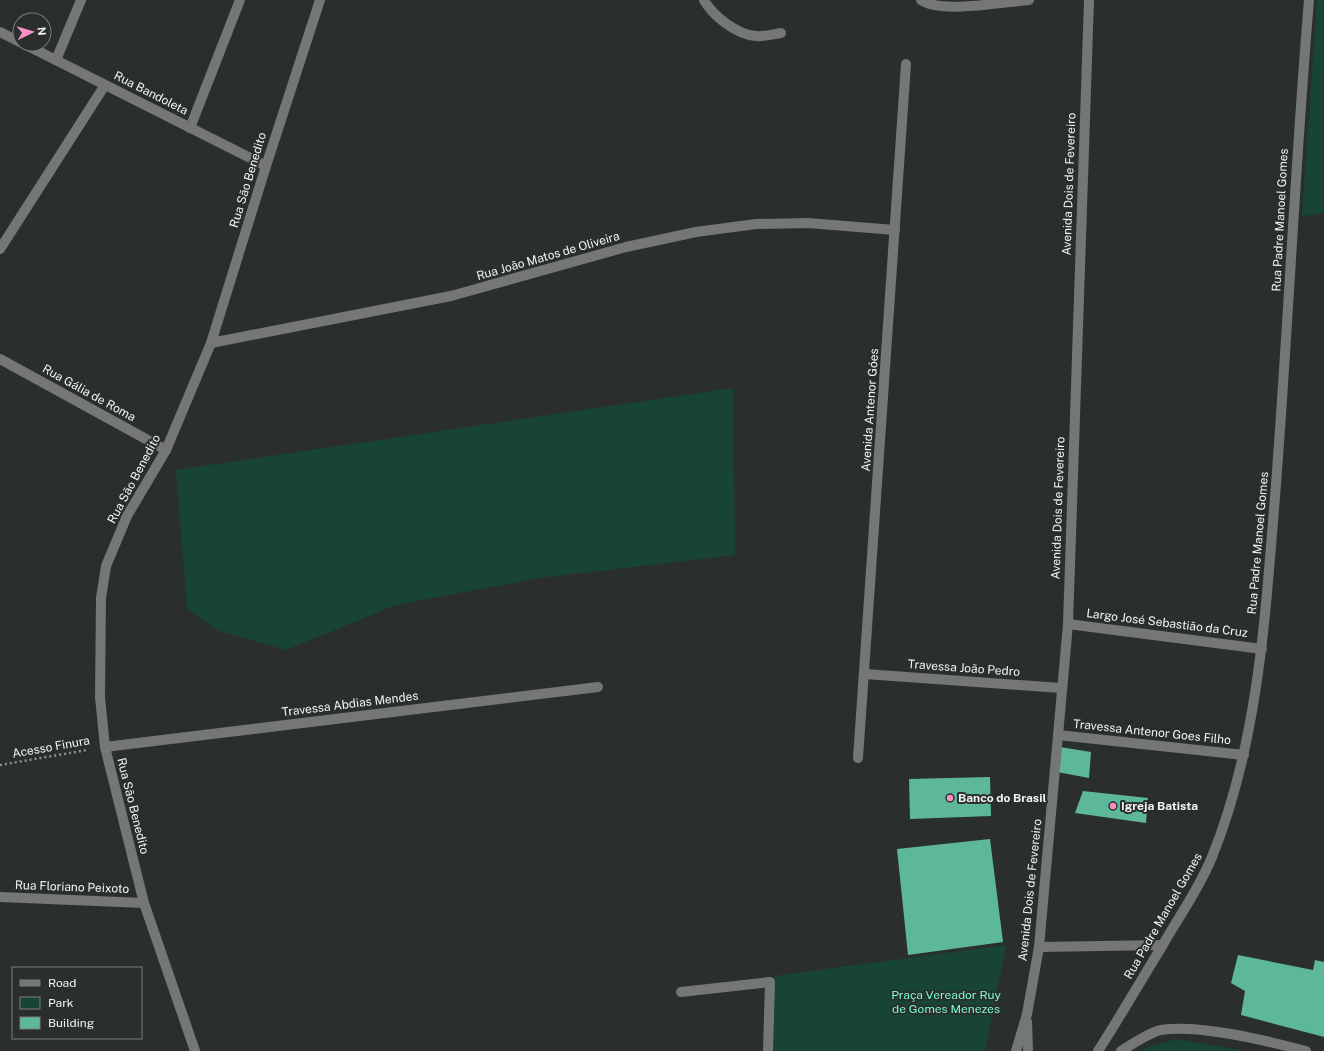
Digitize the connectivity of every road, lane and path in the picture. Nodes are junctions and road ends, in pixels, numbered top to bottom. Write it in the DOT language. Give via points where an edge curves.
graph roads {
  1 [pos="81,0"];
  2 [pos="240,0"];
  3 [pos="320,0"];
  4 [pos="704,0"];
  5 [pos="921,0"];
  6 [pos="1029,0"];
  7 [pos="1089,0"];
  8 [pos="1309,0"];
  9 [pos="0,32"];
  10 [pos="781,33"];
  11 [pos="12,38"];
  12 [pos="40,52"];
  13 [pos="56,60"];
  14 [pos="906,64"];
  15 [pos="105,85"];
  16 [pos="190,128"];
  17 [pos="266,166"];
  18 [pos="895,230"];
  19 [pos="0,249"];
  20 [pos="211,343"];
  21 [pos="0,359"];
  22 [pos="166,450"];
  23 [pos="1068,624"];
  24 [pos="1262,648"];
  25 [pos="865,674"];
  26 [pos="598,687"];
  27 [pos="1060,688"];
  28 [pos="1058,735"];
  29 [pos="105,747"];
  30 [pos="1244,755"];
  31 [pos="858,758"];
  32 [pos="0,765"];
  33 [pos="0,897"];
  34 [pos="144,903"];
  35 [pos="1162,945"];
  36 [pos="1039,947"];
  37 [pos="681,992"];
  38 [pos="1027,1014"];
  39 [pos="195,1051"];
  40 [pos="768,1051"];
  41 [pos="1016,1051"];
  42 [pos="1028,1051"];
  43 [pos="1098,1051"];
  44 [pos="1120,1051"];
  45 [pos="1306,1051"];
  1 -- 13 [label="street"];
  2 -- 16 [label="street"];
  3 -- 17 [label="street, Rua São Benedito"];
  4 -- 10 [label="street" via="710,11 730,27 756,36"];
  5 -- 6 [label="street" via="928,5 959,7"];
  7 -- 23 [label="street, Avenida Dois de Fevereiro"];
  8 -- 24 [label="street, Rua Padre Manoel Gomes" via="1300,102 1281,416"];
  9 -- 11 [label="street"];
  12 -- 13 [label="street, Rua Bandoleta"];
  13 -- 15 [label="street, Rua Bandoleta"];
  14 -- 18 [label="street, Avenida Antenor Góes"];
  15 -- 16 [label="street, Rua Bandoleta"];
  15 -- 19 [label="street"];
  16 -- 17 [label="street, Rua Bandoleta"];
  17 -- 20 [label="street, Rua São Benedito"];
  18 -- 20 [label="street, Rua João Matos de Oliveira" via="808,223 756,224 696,232 626,247 451,296"];
  18 -- 25 [label="street, Avenida Antenor Góes"];
  20 -- 22 [label="street, Rua São Benedito"];
  21 -- 22 [label="street, Rua Gália de Roma"];
  22 -- 29 [label="street, Rua São Benedito" via="127,516 106,566 101,598 100,647 100,697"];
  23 -- 24 [label="street, Largo José Sebastião da Cruz"];
  23 -- 27 [label="street, Avenida Dois de Fevereiro"];
  24 -- 30 [label="street, Rua Padre Manoel Gomes"];
  25 -- 27 [label="street, Travessa João Pedro"];
  25 -- 31 [label="street, Avenida Antenor Góes"];
  26 -- 29 [label="street, Travessa Abdias Mendes"];
  27 -- 28 [label="street, Avenida Dois de Fevereiro"];
  28 -- 30 [label="street, Travessa Antenor Goes Filho"];
  28 -- 36 [label="street, Avenida Dois de Fevereiro"];
  29 -- 32 [label="path, Acesso Finura"];
  29 -- 34 [label="street, Rua São Benedito"];
  30 -- 35 [label="street, Rua Padre Manoel Gomes" via="1225,822 1211,859 1194,893"];
  33 -- 34 [label="street, Rua Floriano Peixoto"];
  34 -- 39 [label="street, Rua São Benedito"];
  35 -- 36 [label="street"];
  35 -- 43 [label="street, Rua Padre Manoel Gomes" via="1127,1007"];
  36 -- 38 [label="street, Avenida Dois de Fevereiro"];
  37 -- 40 [label="street" via="770,982"];
  38 -- 41 [label="street, Avenida Dois de Fevereiro"];
  38 -- 42 [label="street, Avenida Dois de Fevereiro"];
  44 -- 45 [label="street" via="1160,1030 1180,1030 1208,1031 1278,1043"];
}
